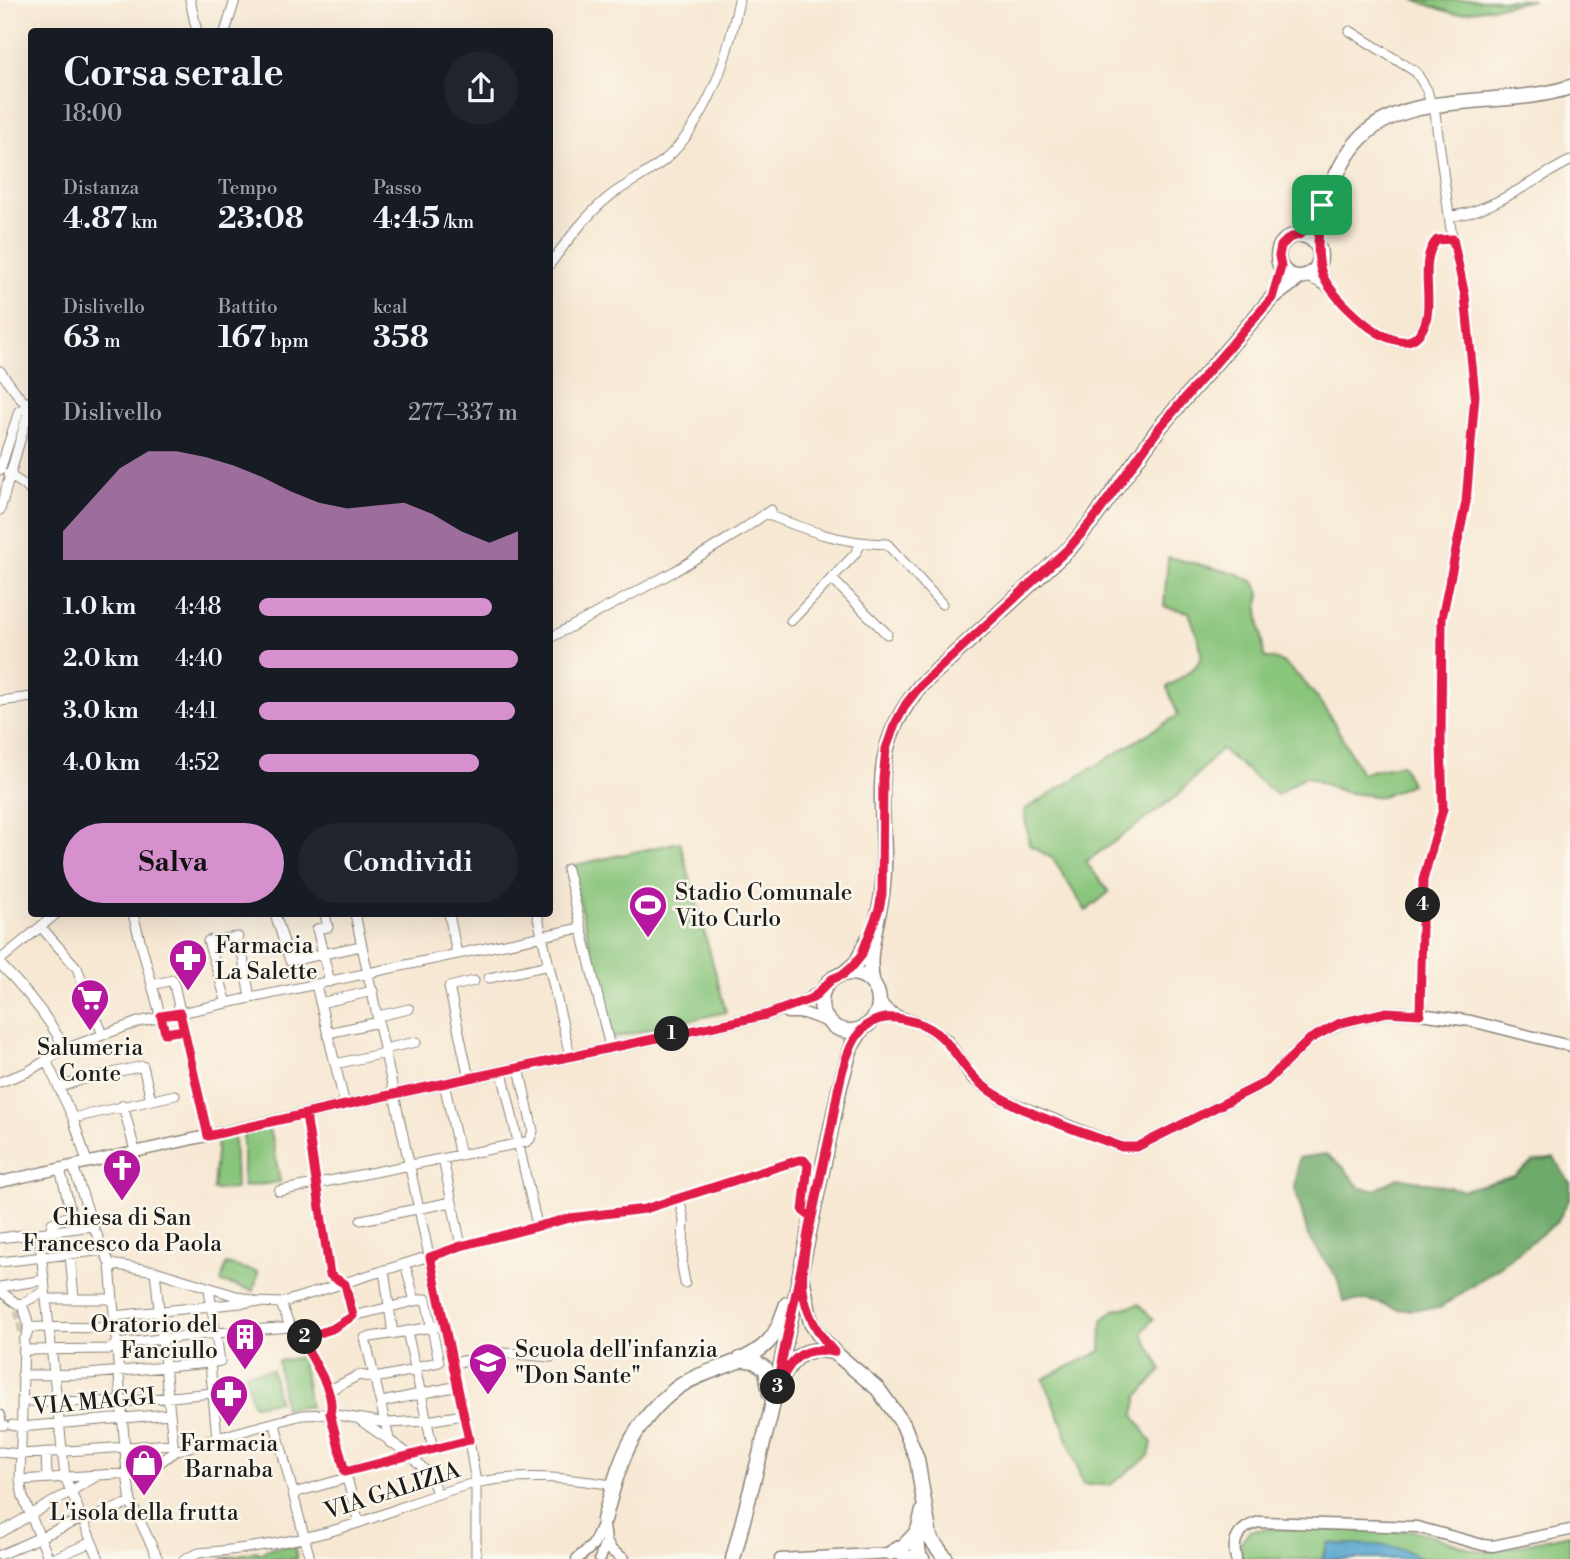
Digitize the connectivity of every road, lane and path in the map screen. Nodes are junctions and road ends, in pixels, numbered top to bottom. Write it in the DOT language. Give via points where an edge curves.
graph roads {
  1 [pos="190,0"];
  2 [pos="235,0"];
  3 [pos="739,0"];
  4 [pos="196,28"];
  5 [pos="226,28"];
  6 [pos="1350,31"];
  7 [pos="1570,87"];
  8 [pos="1433,109"];
  9 [pos="1570,161"];
  10 [pos="1322,205"];
  11 [pos="1449,216"];
  12 [pos="1299,235"];
  13 [pos="1453,239"];
  14 [pos="1317,246"];
  15 [pos="553,260"];
  16 [pos="1320,261"];
  17 [pos="1281,267"];
  18 [pos="1302,277"];
  19 [pos="1272,298"];
  20 [pos="1343,303"];
  21 [pos="0,371"];
  22 [pos="28,402"];
  23 [pos="28,405"];
  24 [pos="28,417"];
  25 [pos="0,467"];
  26 [pos="10,477"];
  27 [pos="28,488"];
  28 [pos="0,510"];
  29 [pos="861,544"];
  30 [pos="832,579"];
  31 [pos="942,604"];
  32 [pos="791,621"];
  33 [pos="887,634"];
  34 [pos="553,636"];
  35 [pos="28,698"];
  36 [pos="0,701"];
  37 [pos="567,869"];
  38 [pos="879,909"];
  39 [pos="52,917"];
  40 [pos="134,917"];
  41 [pos="276,917"];
  42 [pos="326,917"];
  43 [pos="356,917"];
  44 [pos="450,917"];
  45 [pos="538,917"];
  46 [pos="40,927"];
  47 [pos="580,928"];
  48 [pos="542,936"];
  49 [pos="238,937"];
  50 [pos="361,946"];
  51 [pos="242,952"];
  52 [pos="323,954"];
  53 [pos="457,954"];
  54 [pos="0,962"];
  55 [pos="548,965"];
  56 [pos="368,973"];
  57 [pos="844,974"];
  58 [pos="489,978"];
  59 [pos="474,981"];
  60 [pos="330,982"];
  61 [pos="873,984"];
  62 [pos="152,985"];
  63 [pos="316,985"];
  64 [pos="824,988"];
  65 [pos="373,991"];
  66 [pos="250,999"];
  67 [pos="879,1001"];
  68 [pos="227,1003"];
  69 [pos="320,1003"];
  70 [pos="409,1009"];
  71 [pos="180,1013"];
  72 [pos="1420,1014"];
  73 [pos="766,1015"];
  74 [pos="161,1016"];
  75 [pos="900,1017"];
  76 [pos="378,1019"];
  77 [pos="829,1023"];
  78 [pos="867,1025"];
  79 [pos="184,1030"];
  80 [pos="328,1033"];
  81 [pos="103,1035"];
  82 [pos="416,1042"];
  83 [pos="1570,1046"];
  84 [pos="610,1047"];
  85 [pos="65,1049"];
  86 [pos="384,1051"];
  87 [pos="570,1056"];
  88 [pos="46,1060"];
  89 [pos="335,1064"];
  90 [pos="519,1068"];
  91 [pos="502,1072"];
  92 [pos="469,1078"];
  93 [pos="0,1082"];
  94 [pos="443,1083"];
  95 [pos="840,1086"];
  96 [pos="60,1087"];
  97 [pos="394,1094"];
  98 [pos="175,1095"];
  99 [pos="151,1100"];
  100 [pos="123,1105"];
  101 [pos="345,1105"];
  102 [pos="306,1114"];
  103 [pos="73,1118"];
  104 [pos="208,1136"];
  105 [pos="517,1144"];
  106 [pos="135,1151"];
  107 [pos="460,1156"];
  108 [pos="443,1159"];
  109 [pos="86,1162"];
  110 [pos="73,1166"];
  111 [pos="410,1166"];
  112 [pos="60,1169"];
  113 [pos="0,1182"];
  114 [pos="317,1183"];
  115 [pos="279,1191"];
  116 [pos="679,1198"];
  117 [pos="447,1203"];
  118 [pos="419,1209"];
  119 [pos="71,1215"];
  120 [pos="811,1217"];
  121 [pos="361,1220"];
  122 [pos="537,1225"];
  123 [pos="93,1226"];
  124 [pos="75,1228"];
  125 [pos="50,1231"];
  126 [pos="38,1233"];
  127 [pos="0,1238"];
  128 [pos="461,1246"];
  129 [pos="105,1250"];
  130 [pos="70,1254"];
  131 [pos="41,1257"];
  132 [pos="430,1257"];
  133 [pos="0,1262"];
  134 [pos="110,1264"];
  135 [pos="802,1267"];
  136 [pos="384,1270"];
  137 [pos="155,1271"];
  138 [pos="407,1271"];
  139 [pos="44,1280"];
  140 [pos="685,1283"];
  141 [pos="345,1284"];
  142 [pos="0,1289"];
  143 [pos="209,1289"];
  144 [pos="46,1295"];
  145 [pos="74,1299"];
  146 [pos="112,1299"];
  147 [pos="415,1301"];
  148 [pos="256,1302"];
  149 [pos="281,1303"];
  150 [pos="18,1306"];
  151 [pos="213,1306"];
  152 [pos="389,1307"];
  153 [pos="159,1311"];
  154 [pos="114,1316"];
  155 [pos="353,1316"];
  156 [pos="445,1325"];
  157 [pos="48,1327"];
  158 [pos="291,1327"];
  159 [pos="432,1327"];
  160 [pos="114,1328"];
  161 [pos="407,1331"];
  162 [pos="216,1333"];
  163 [pos="393,1334"];
  164 [pos="25,1338"];
  165 [pos="162,1339"];
  166 [pos="301,1339"];
  167 [pos="116,1344"];
  168 [pos="51,1349"];
  169 [pos="834,1352"];
  170 [pos="551,1356"];
  171 [pos="740,1359"];
  172 [pos="210,1363"];
  173 [pos="453,1363"];
  174 [pos="164,1366"];
  175 [pos="418,1368"];
  176 [pos="118,1370"];
  177 [pos="22,1375"];
  178 [pos="54,1376"];
  179 [pos="375,1378"];
  180 [pos="458,1386"];
  181 [pos="328,1391"];
  182 [pos="212,1393"];
  183 [pos="775,1393"];
  184 [pos="421,1394"];
  185 [pos="167,1397"];
  186 [pos="22,1401"];
  187 [pos="56,1402"];
  188 [pos="121,1402"];
  189 [pos="382,1402"];
  190 [pos="169,1413"];
  191 [pos="330,1413"];
  192 [pos="463,1415"];
  193 [pos="770,1416"];
  194 [pos="122,1418"];
  195 [pos="356,1418"];
  196 [pos="426,1421"];
  197 [pos="9,1423"];
  198 [pos="387,1423"];
  199 [pos="59,1424"];
  200 [pos="275,1424"];
  201 [pos="217,1438"];
  202 [pos="469,1440"];
  203 [pos="390,1443"];
  204 [pos="124,1447"];
  205 [pos="173,1448"];
  206 [pos="433,1449"];
  207 [pos="62,1451"];
  208 [pos="0,1452"];
  209 [pos="46,1452"];
  210 [pos="21,1454"];
  211 [pos="410,1454"];
  212 [pos="127,1474"];
  213 [pos="346,1475"];
  214 [pos="97,1476"];
  215 [pos="65,1477"];
  216 [pos="47,1478"];
  217 [pos="20,1480"];
  218 [pos="476,1483"];
  219 [pos="613,1485"];
  220 [pos="70,1492"];
  221 [pos="294,1493"];
  222 [pos="437,1494"];
  223 [pos="131,1502"];
  224 [pos="31,1516"];
  225 [pos="83,1520"];
  226 [pos="604,1520"];
  227 [pos="359,1523"];
  228 [pos="1570,1530"];
  229 [pos="0,1534"];
  230 [pos="923,1535"];
  231 [pos="40,1537"];
  232 [pos="306,1538"];
  233 [pos="92,1542"];
  234 [pos="606,1542"];
  235 [pos="593,1545"];
  236 [pos="475,1547"];
  237 [pos="891,1553"];
  238 [pos="0,1555"];
  239 [pos="923,1558"];
  240 [pos="50,1559"];
  241 [pos="99,1559"];
  242 [pos="158,1559"];
  243 [pos="184,1559"];
  244 [pos="310,1559"];
  245 [pos="470,1559"];
  246 [pos="476,1559"];
  247 [pos="578,1559"];
  248 [pos="598,1559"];
  249 [pos="624,1559"];
  250 [pos="733,1559"];
  251 [pos="780,1559"];
  252 [pos="946,1559"];
  253 [pos="1236,1559"];
  1 -- 4 [label="street"];
  2 -- 5 [label="street"];
  3 -- 15 [label="street" via="711,97 689,133 671,155 610,197"];
  6 -- 8 [label="street" via="1416,72"];
  7 -- 8 [label="main road"];
  8 -- 10 [label="main road" via="1391,118 1360,139"];
  8 -- 11 [label="street"];
  9 -- 11 [label="street" via="1481,209"];
  10 -- 12 [label="main road"];
  10 -- 14 [label="main road"];
  11 -- 13 [label="street"];
  12 -- 14 [label="main road"];
  12 -- 17 [label="main road" via="1281,246"];
  13 -- 20 [label="street" via="1437,240 1430,250 1428,307 1416,337 1388,340"];
  13 -- 72 [label="street" via="1465,296 1475,395 1466,502 1442,618 1443,809 1423,880"];
  14 -- 16 [label="main road"];
  16 -- 18 [label="main road" via="1315,271"];
  16 -- 20 [label="street" via="1324,279"];
  17 -- 18 [label="main road"];
  17 -- 19 [label="main road"];
  18 -- 19 [label="main road"];
  18 -- 20 [label="street" via="1317,281"];
  19 -- 38 [label="main road" via="1160,427 1070,547 906,704 886,749 884,879"];
  21 -- 22 [label="street"];
  23 -- 25 [label="street" via="19,411"];
  24 -- 26 [label="street"];
  25 -- 26 [label="street"];
  26 -- 27 [label="street"];
  26 -- 28 [label="street"];
  29 -- 30 [label="street"];
  29 -- 31 [label="street" via="887,544"];
  29 -- 34 [label="street" via="817,535 768,512 675,571"];
  30 -- 32 [label="street"];
  30 -- 33 [label="street"];
  35 -- 36 [label="street"];
  37 -- 47 [label="street"];
  38 -- 57 [label="main road" via="861,956"];
  38 -- 61 [label="main road" via="870,965"];
  39 -- 46 [label="street"];
  40 -- 62 [label="street"];
  41 -- 52 [label="street" via="290,961"];
  42 -- 52 [label="street" via="328,927 317,929"];
  43 -- 50 [label="street"];
  44 -- 53 [label="street"];
  45 -- 48 [label="street"];
  46 -- 54 [label="street"];
  46 -- 81 [label="street" via="77,968"];
  47 -- 48 [label="street"];
  47 -- 84 [label="street"];
  48 -- 53 [label="street"];
  48 -- 55 [label="street"];
  49 -- 68 [label="street" via="208,942"];
  50 -- 52 [label="street"];
  50 -- 56 [label="street"];
  51 -- 66 [label="street"];
  52 -- 60 [label="street"];
  53 -- 56 [label="street"];
  54 -- 85 [label="street" via="51,1022"];
  55 -- 58 [label="street"];
  55 -- 87 [label="street"];
  56 -- 60 [label="street"];
  56 -- 65 [label="street"];
  57 -- 61 [label="main road" via="863,976"];
  57 -- 64 [label="main road"];
  59 -- 92 [label="street" via="449,987"];
  60 -- 63 [label="street"];
  61 -- 67 [label="main road"];
  62 -- 71 [label="street" via="173,980"];
  62 -- 74 [label="street"];
  63 -- 66 [label="street"];
  63 -- 69 [label="street"];
  64 -- 73 [label="street" via="802,1003"];
  64 -- 77 [label="main road" via="820,1002"];
  65 -- 69 [label="street"];
  65 -- 76 [label="street"];
  66 -- 68 [label="street"];
  67 -- 75 [label="street"];
  67 -- 78 [label="main road"];
  68 -- 71 [label="street"];
  69 -- 80 [label="street"];
  70 -- 76 [label="street"];
  71 -- 74 [label="street"];
  71 -- 79 [label="street"];
  72 -- 75 [label="street" via="1387,1012 1340,1023 1310,1039 1266,1082 1137,1147 1122,1147 1003,1099 972,1078 947,1040"];
  72 -- 83 [label="street" via="1471,1021"];
  73 -- 77 [label="street" via="804,1013"];
  73 -- 84 [label="street"];
  74 -- 79 [label="street" via="165,1033"];
  74 -- 81 [label="street"];
  75 -- 78 [label="street" via="885,1017"];
  76 -- 80 [label="street"];
  76 -- 86 [label="street"];
  77 -- 78 [label="main road" via="843,1031"];
  77 -- 95 [label="main road" via="841,1046"];
  78 -- 95 [label="main road" via="851,1046"];
  79 -- 104 [label="street"];
  80 -- 89 [label="street"];
  81 -- 85 [label="street"];
  82 -- 86 [label="street"];
  84 -- 87 [label="street"];
  85 -- 88 [label="street"];
  86 -- 89 [label="street"];
  86 -- 97 [label="street"];
  87 -- 90 [label="street"];
  88 -- 93 [label="street"];
  88 -- 96 [label="street"];
  89 -- 101 [label="street"];
  90 -- 91 [label="street"];
  90 -- 105 [label="street" via="533,1131 530,1139"];
  91 -- 92 [label="street"];
  91 -- 105 [label="street"];
  92 -- 94 [label="street"];
  94 -- 97 [label="street"];
  94 -- 107 [label="street"];
  95 -- 120 [label="main road"];
  96 -- 99 [label="street" via="143,1066"];
  96 -- 103 [label="street"];
  97 -- 101 [label="street"];
  97 -- 111 [label="street"];
  98 -- 99 [label="street"];
  99 -- 100 [label="street"];
  100 -- 103 [label="street"];
  100 -- 106 [label="street"];
  101 -- 102 [label="street"];
  102 -- 104 [label="street"];
  102 -- 114 [label="street"];
  103 -- 109 [label="street"];
  104 -- 106 [label="street"];
  105 -- 107 [label="street"];
  105 -- 122 [label="street"];
  106 -- 109 [label="street"];
  107 -- 108 [label="street"];
  108 -- 111 [label="street"];
  108 -- 128 [label="street"];
  109 -- 110 [label="street"];
  110 -- 112 [label="street"];
  110 -- 123 [label="street"];
  111 -- 114 [label="street"];
  111 -- 118 [label="street"];
  112 -- 113 [label="street"];
  112 -- 119 [label="street"];
  114 -- 115 [label="street"];
  114 -- 141 [label="street" via="330,1275"];
  116 -- 120 [label="street" via="804,1160 809,1170 803,1211"];
  116 -- 122 [label="street" via="645,1209"];
  116 -- 140 [label="street"];
  117 -- 118 [label="street"];
  118 -- 121 [label="street"];
  118 -- 132 [label="street"];
  119 -- 124 [label="street"];
  119 -- 125 [label="street" via="52,1223"];
  120 -- 135 [label="main road"];
  122 -- 128 [label="street"];
  123 -- 124 [label="street"];
  123 -- 129 [label="street"];
  124 -- 125 [label="street"];
  125 -- 126 [label="street"];
  126 -- 127 [label="street"];
  126 -- 131 [label="street"];
  128 -- 132 [label="street"];
  129 -- 130 [label="street"];
  129 -- 134 [label="street"];
  130 -- 131 [label="street"];
  130 -- 145 [label="street"];
  131 -- 133 [label="street"];
  131 -- 139 [label="street"];
  132 -- 136 [label="street"];
  132 -- 156 [label="street"];
  134 -- 137 [label="street"];
  134 -- 146 [label="street"];
  135 -- 169 [label="main road" via="811,1323"];
  135 -- 171 [label="main road" via="769,1342"];
  135 -- 183 [label="main road"];
  136 -- 141 [label="street"];
  136 -- 152 [label="street"];
  137 -- 143 [label="street"];
  137 -- 153 [label="street"];
  138 -- 147 [label="street"];
  139 -- 142 [label="street"];
  139 -- 144 [label="street"];
  141 -- 149 [label="street"];
  141 -- 155 [label="street"];
  142 -- 150 [label="street"];
  143 -- 148 [label="street"];
  143 -- 151 [label="street"];
  144 -- 145 [label="street"];
  144 -- 150 [label="street"];
  144 -- 157 [label="street"];
  145 -- 146 [label="street"];
  146 -- 154 [label="street"];
  147 -- 152 [label="street"];
  147 -- 159 [label="street" via="426,1299"];
  148 -- 149 [label="street"];
  148 -- 151 [label="street"];
  149 -- 158 [label="street"];
  150 -- 164 [label="street"];
  151 -- 153 [label="street"];
  151 -- 162 [label="street"];
  152 -- 155 [label="street"];
  152 -- 163 [label="street"];
  153 -- 154 [label="street"];
  153 -- 165 [label="street"];
  154 -- 160 [label="street"];
  155 -- 166 [label="street"];
  156 -- 159 [label="street"];
  156 -- 173 [label="street"];
  157 -- 160 [label="street"];
  157 -- 164 [label="street"];
  157 -- 168 [label="street"];
  158 -- 162 [label="street"];
  158 -- 166 [label="street"];
  159 -- 161 [label="street"];
  159 -- 175 [label="street" via="439,1362"];
  160 -- 167 [label="street"];
  161 -- 163 [label="street"];
  161 -- 175 [label="street"];
  162 -- 165 [label="street"];
  162 -- 172 [label="street" via="220,1361"];
  163 -- 179 [label="street" via="365,1338"];
  164 -- 168 [label="street"];
  164 -- 177 [label="street"];
  165 -- 167 [label="street"];
  165 -- 174 [label="street"];
  166 -- 181 [label="street"];
  167 -- 168 [label="street" via="110,1349"];
  167 -- 176 [label="street"];
  168 -- 178 [label="street"];
  169 -- 183 [label="main road" via="818,1349 801,1354 789,1364"];
  169 -- 230 [label="main road" via="877,1389 903,1424 917,1459"];
  170 -- 173 [label="street" via="504,1353"];
  171 -- 193 [label="main road" via="766,1369"];
  171 -- 219 [label="main road" via="679,1387 652,1410 624,1453"];
  172 -- 174 [label="street"];
  172 -- 182 [label="street"];
  173 -- 180 [label="street"];
  174 -- 176 [label="street"];
  174 -- 185 [label="street"];
  175 -- 179 [label="street"];
  175 -- 184 [label="street"];
  176 -- 178 [label="street"];
  176 -- 188 [label="street"];
  177 -- 178 [label="street"];
  177 -- 186 [label="street"];
  178 -- 187 [label="street"];
  179 -- 181 [label="street" via="359,1375"];
  179 -- 189 [label="street"];
  180 -- 184 [label="street"];
  180 -- 192 [label="street"];
  181 -- 191 [label="street"];
  182 -- 185 [label="street"];
  182 -- 201 [label="street"];
  183 -- 193 [label="main road"];
  184 -- 189 [label="street"];
  184 -- 196 [label="street"];
  185 -- 188 [label="street"];
  185 -- 190 [label="street"];
  186 -- 187 [label="street"];
  186 -- 197 [label="street"];
  187 -- 188 [label="street"];
  187 -- 199 [label="street"];
  188 -- 194 [label="street"];
  189 -- 198 [label="street"];
  190 -- 194 [label="street, VIA MAGGI"];
  190 -- 205 [label="street"];
  191 -- 195 [label="street"];
  191 -- 200 [label="street" via="302,1415"];
  191 -- 213 [label="street"];
  192 -- 196 [label="street"];
  192 -- 202 [label="street"];
  193 -- 250 [label="main road"];
  194 -- 199 [label="street, VIA MAGGI"];
  194 -- 204 [label="street"];
  195 -- 198 [label="street"];
  195 -- 203 [label="street"];
  196 -- 198 [label="street"];
  196 -- 206 [label="street"];
  197 -- 199 [label="street, VIA MAGGI"];
  197 -- 210 [label="street"];
  198 -- 203 [label="street"];
  199 -- 207 [label="street"];
  200 -- 201 [label="street"];
  200 -- 221 [label="street"];
  201 -- 205 [label="street"];
  202 -- 206 [label="street"];
  202 -- 218 [label="street"];
  203 -- 211 [label="street"];
  204 -- 205 [label="street"];
  204 -- 207 [label="street"];
  204 -- 212 [label="street"];
  205 -- 212 [label="street" via="147,1472"];
  206 -- 211 [label="street"];
  207 -- 209 [label="street"];
  207 -- 215 [label="street"];
  208 -- 210 [label="street"];
  209 -- 210 [label="street"];
  209 -- 216 [label="street"];
  210 -- 217 [label="street"];
  211 -- 213 [label="street"];
  211 -- 222 [label="street" via="433,1480"];
  212 -- 214 [label="street"];
  212 -- 223 [label="street"];
  213 -- 221 [label="street"];
  213 -- 227 [label="street"];
  214 -- 215 [label="street"];
  214 -- 220 [label="street"];
  215 -- 216 [label="street"];
  215 -- 220 [label="street"];
  216 -- 217 [label="street"];
  217 -- 224 [label="street"];
  218 -- 219 [label="street, VIA GALIZIA" via="533,1476"];
  218 -- 222 [label="street, VIA GALIZIA"];
  218 -- 236 [label="street"];
  219 -- 226 [label="main road"];
  220 -- 224 [label="street"];
  220 -- 225 [label="street"];
  221 -- 232 [label="street"];
  222 -- 227 [label="street, VIA GALIZIA"];
  223 -- 225 [label="street"];
  223 -- 242 [label="street"];
  224 -- 229 [label="street"];
  224 -- 231 [label="street"];
  225 -- 231 [label="street"];
  225 -- 233 [label="street"];
  226 -- 234 [label="street"];
  226 -- 235 [label="street"];
  227 -- 232 [label="street, VIA GALIZIA"];
  228 -- 253 [label="street" via="1493,1546 1417,1527 1259,1522 1238,1533"];
  230 -- 237 [label="main road"];
  230 -- 239 [label="main road" via="927,1549"];
  230 -- 252 [label="main road"];
  231 -- 238 [label="street"];
  231 -- 240 [label="street"];
  232 -- 243 [label="street, VIA GALIZIA" via="198,1553"];
  232 -- 244 [label="street"];
  233 -- 240 [label="street"];
  233 -- 241 [label="street"];
  234 -- 248 [label="street"];
  234 -- 249 [label="street"];
  235 -- 247 [label="street"];
  235 -- 248 [label="street"];
  236 -- 245 [label="street"];
  236 -- 246 [label="street"];
  237 -- 239 [label="street"];
  237 -- 251 [label="street"];
}
